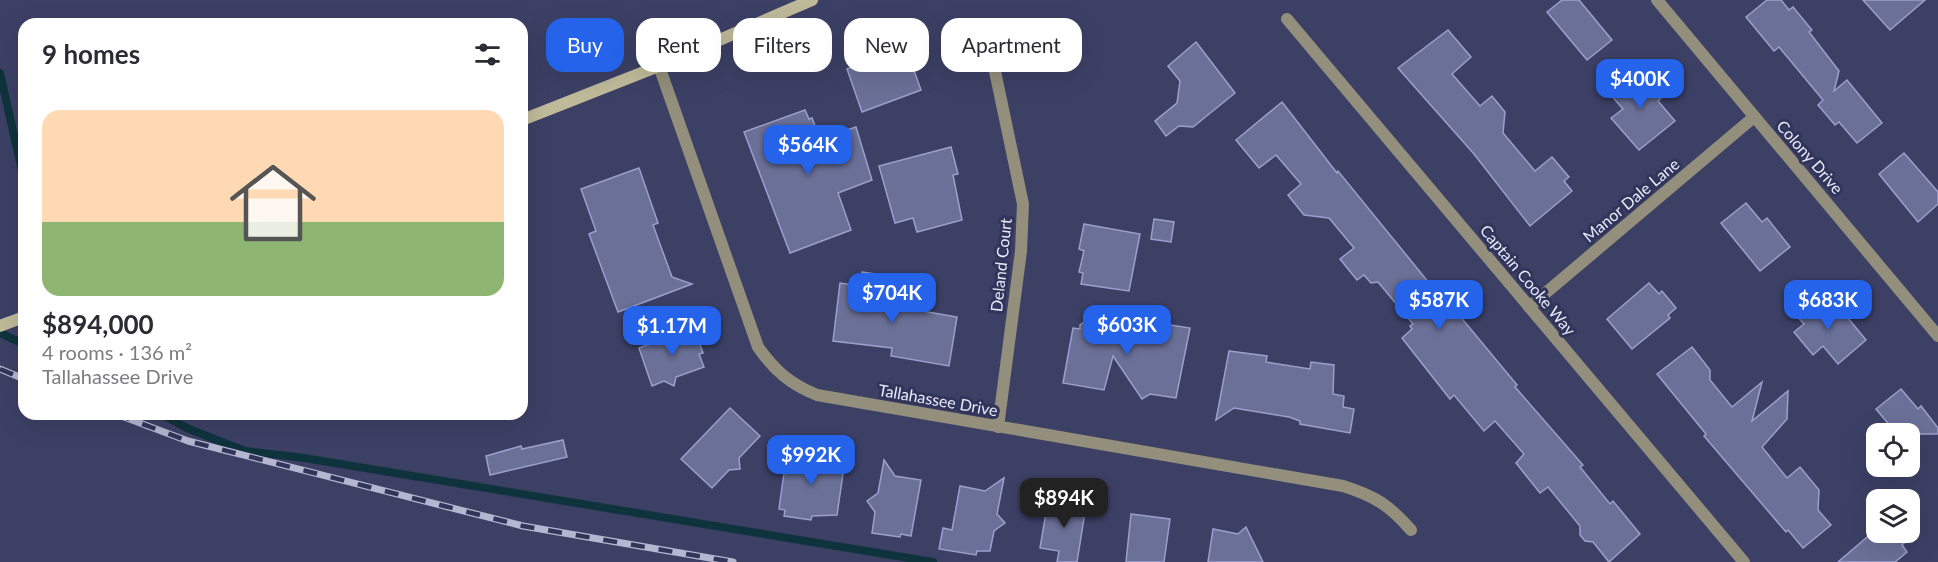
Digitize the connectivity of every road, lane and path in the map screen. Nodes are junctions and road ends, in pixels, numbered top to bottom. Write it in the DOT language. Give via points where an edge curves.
graph roads {
  1 [pos="812,0"];
  2 [pos="1657,0"];
  3 [pos="1287,19"];
  4 [pos="721,39"];
  5 [pos="644,72"];
  6 [pos="661,72"];
  7 [pos="995,72"];
  8 [pos="1754,117"];
  9 [pos="528,118"];
  10 [pos="1529,307"];
  11 [pos="18,319"];
  12 [pos="0,326"];
  13 [pos="1938,336"];
  14 [pos="998,427"];
  15 [pos="1411,530"];
  16 [pos="1744,562"];
  1 -- 4 [label="street"];
  2 -- 8 [label="street, Colony Drive"];
  3 -- 10 [label="street, Captain Cooke Way"];
  5 -- 9 [label="street"];
  6 -- 14 [label="street, Tallahassee Drive" via="758,347 773,368 793,385 817,395"];
  7 -- 14 [label="street, Deland Court" via="1023,204 1022,251"];
  8 -- 10 [label="street, Manor Dale Lane"];
  8 -- 13 [label="street, Colony Drive"];
  10 -- 16 [label="street, Captain Cooke Way"];
  11 -- 12 [label="street"];
  14 -- 15 [label="street, Tallahassee Drive" via="1343,486 1369,494 1392,509"];
}
